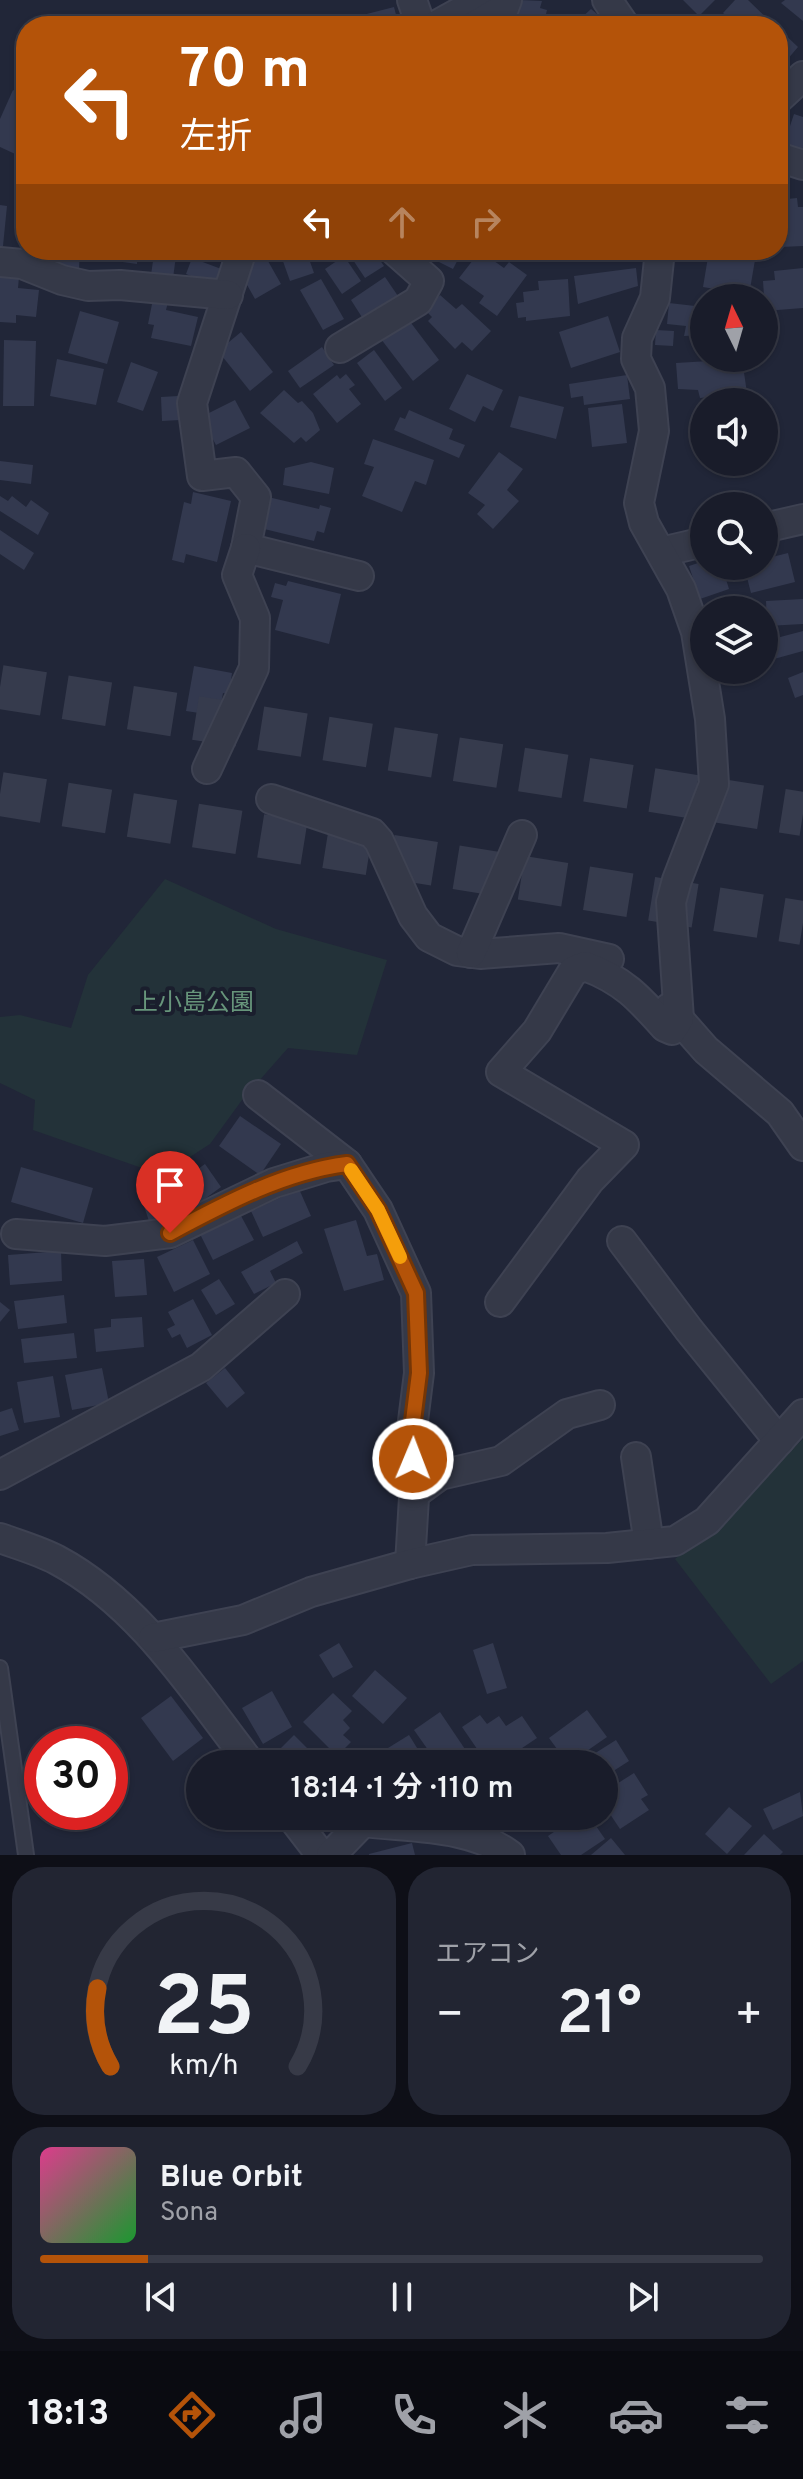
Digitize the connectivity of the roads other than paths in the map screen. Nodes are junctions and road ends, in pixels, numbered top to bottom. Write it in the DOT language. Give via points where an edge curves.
graph roads {
  1 [pos="482,0"];
  2 [pos="507,0"];
  3 [pos="453,16"];
  4 [pos="491,16"];
  5 [pos="803,76"];
  6 [pos="788,90"];
  7 [pos="239,260"];
  8 [pos="405,260"];
  9 [pos="659,260"];
  10 [pos="0,262"];
  11 [pos="228,295"];
  12 [pos="340,348"];
  13 [pos="803,519"];
  14 [pos="778,525"];
  15 [pos="690,545"];
  16 [pos="246,548"];
  17 [pos="661,552"];
  18 [pos="359,576"];
  19 [pos="207,769"];
  20 [pos="271,799"];
  21 [pos="522,835"];
  22 [pos="471,953"];
  23 [pos="679,1019"];
  24 [pos="258,1095"];
  25 [pos="803,1146"];
  26 [pos="347,1164"];
  27 [pos="16,1234"];
  28 [pos="622,1241"];
  29 [pos="285,1294"];
  30 [pos="500,1302"];
  31 [pos="600,1405"];
  32 [pos="803,1414"];
  33 [pos="779,1441"];
  34 [pos="636,1457"];
  35 [pos="0,1475"];
  36 [pos="414,1494"];
  37 [pos="0,1538"];
  38 [pos="649,1544"];
  39 [pos="410,1564"];
  40 [pos="153,1638"];
  41 [pos="0,1668"];
  42 [pos="240,1750"];
  43 [pos="302,1830"];
  44 [pos="26,1855"];
  45 [pos="321,1855"];
  46 [pos="331,1855"];
  47 [pos="510,1855"];
  1 -- 3 [label="street"];
  2 -- 4 [label="street"];
  5 -- 6 [label="street"];
  7 -- 11 [label="street"];
  8 -- 12 [label="street" via="429,281 418,301"];
  9 -- 17 [label="street" via="655,298 637,338 636,359 650,388 654,431 639,503"];
  10 -- 11 [label="street" via="88,286"];
  11 -- 16 [label="street" via="192,403 202,476 236,472 256,497"];
  13 -- 14 [label="street"];
  15 -- 17 [label="street"];
  16 -- 18 [label="street"];
  16 -- 19 [label="street" via="237,575 255,618 254,668"];
  17 -- 23 [label="street" via="696,632 714,784 671,902"];
  20 -- 22 [label="street" via="372,833 429,937"];
  21 -- 22 [label="street"];
  22 -- 23 [label="street" via="559,948 609,959 633,971"];
  23 -- 25 [label="street" via="706,1050 780,1113"];
  23 -- 30 [label="street" via="672,1030 665,1027 633,990 585,966 573,971 537,1031 501,1072 624,1145 590,1180"];
  24 -- 26 [label="street"];
  26 -- 27 [label="street" via="274,1183 170,1233 105,1241"];
  26 -- 36 [label="street" via="378,1210 416,1293"];
  28 -- 33 [label="street"];
  29 -- 35 [label="street" via="201,1367"];
  31 -- 36 [label="street" via="567,1414 501,1461 440,1475"];
  32 -- 33 [label="street"];
  33 -- 38 [label="street" via="707,1521 675,1541"];
  34 -- 38 [label="street"];
  36 -- 39 [label="street"];
  37 -- 40 [label="street" via="57,1560 114,1599"];
  38 -- 39 [label="street" via="472,1550"];
  39 -- 40 [label="street" via="311,1592 243,1620"];
  40 -- 42 [label="street"];
  41 -- 44 [label="lane"];
  43 -- 45 [label="street"];
  46 -- 47 [label="street" via="363,1822 463,1834"];
}
